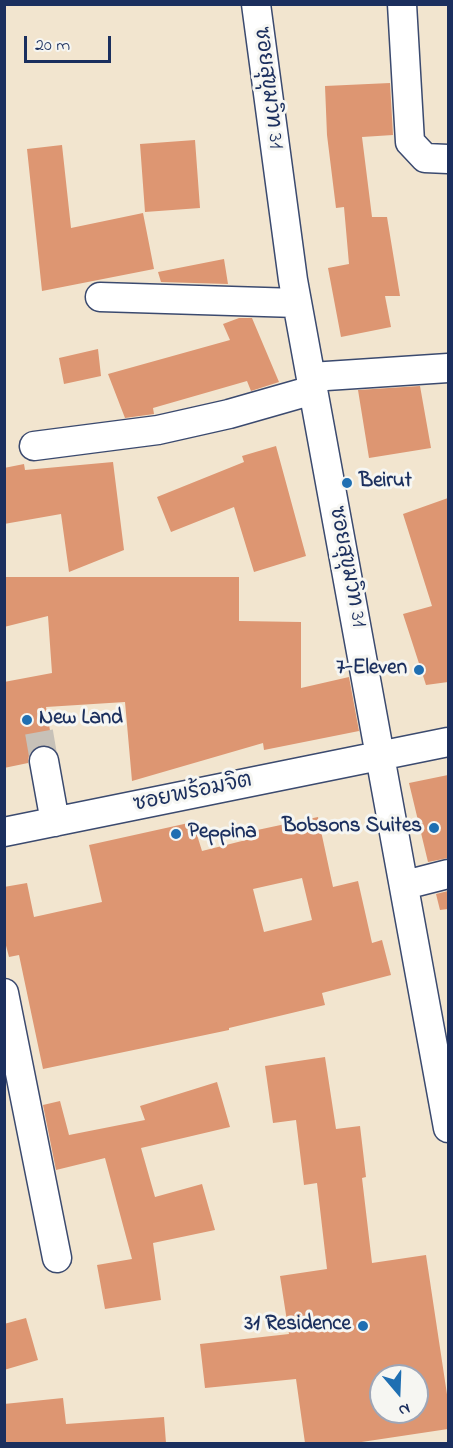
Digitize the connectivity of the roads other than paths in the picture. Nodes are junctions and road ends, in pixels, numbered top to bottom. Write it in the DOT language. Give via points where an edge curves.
graph roads {
  1 [pos="256,4"];
  2 [pos="402,4"];
  3 [pos="448,159"];
  4 [pos="100,297"];
  5 [pos="297,303"];
  6 [pos="448,368"];
  7 [pos="312,383"];
  8 [pos="34,446"];
  9 [pos="448,742"];
  10 [pos="381,756"];
  11 [pos="44,761"];
  12 [pos="56,822"];
  13 [pos="4,832"];
  14 [pos="448,874"];
  15 [pos="405,885"];
  16 [pos="4,993"];
  17 [pos="448,1128"];
  18 [pos="57,1258"];
  1 -- 5 [label="street, ซอยสุขุมวิท 31"];
  2 -- 3 [label="street" via="410,142 425,158"];
  4 -- 5 [label="street"];
  5 -- 7 [label="street, ซอยสุขุมวิท 31"];
  6 -- 7 [label="street"];
  7 -- 8 [label="street" via="229,414 158,430"];
  7 -- 10 [label="street, ซอยสุขุมวิท 31"];
  9 -- 10 [label="street, ซอยพร้อมจิต"];
  10 -- 12 [label="street, ซอยพร้อมจิต"];
  10 -- 15 [label="street, ซอยสุขุมวิท 31"];
  11 -- 12 [label="street"];
  12 -- 13 [label="street, ซอยพร้อมจิต"];
  14 -- 15 [label="street"];
  15 -- 17 [label="street, ซอยสุขุมวิท 31"];
  16 -- 18 [label="street"];
}
